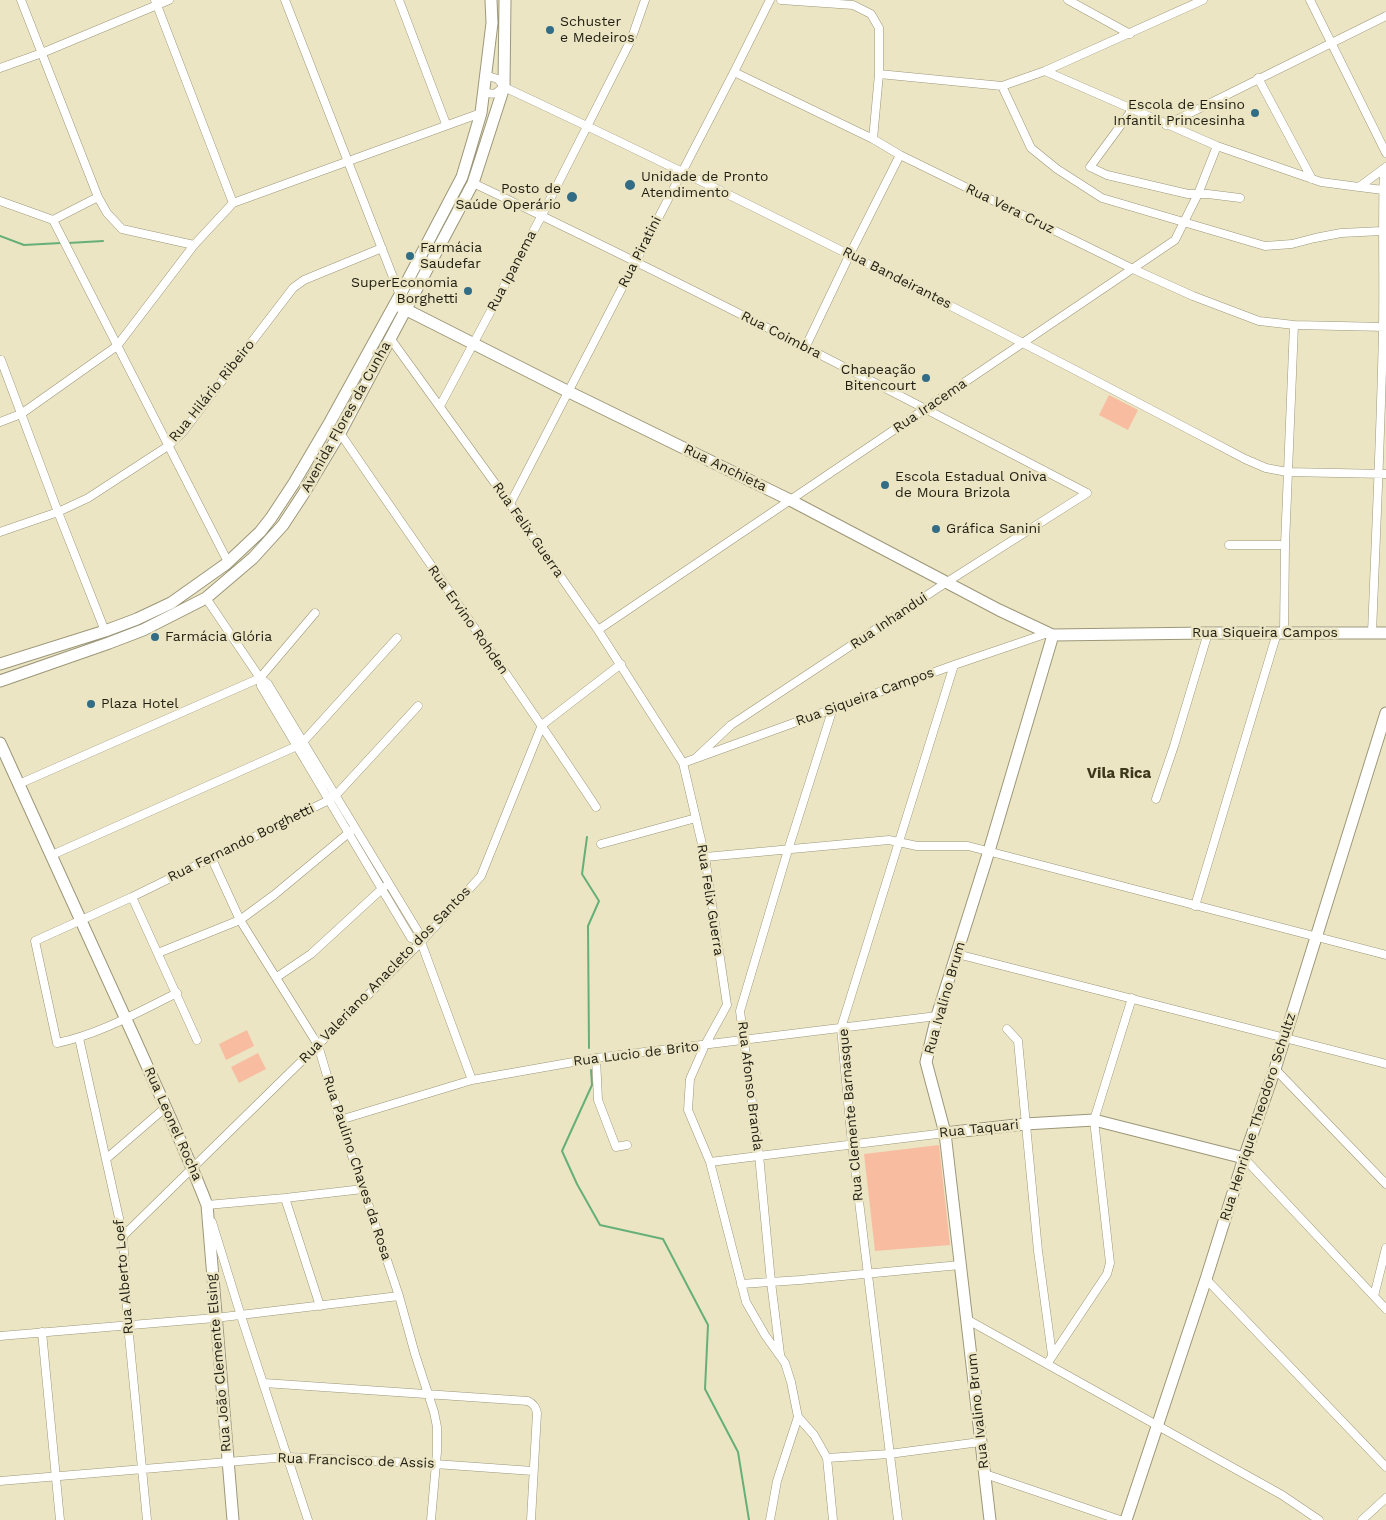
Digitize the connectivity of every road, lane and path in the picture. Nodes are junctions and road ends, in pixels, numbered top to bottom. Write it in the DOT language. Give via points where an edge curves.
graph roads {
  1 [pos="21,0"];
  2 [pos="169,0"];
  3 [pos="285,0"];
  4 [pos="399,0"];
  5 [pos="492,0"];
  6 [pos="505,0"];
  7 [pos="645,0"];
  8 [pos="770,0"];
  9 [pos="781,0"];
  10 [pos="1068,0"];
  11 [pos="1203,0"];
  12 [pos="1310,0"];
  13 [pos="156,2"];
  14 [pos="834,2"];
  15 [pos="1386,16"];
  16 [pos="1130,34"];
  17 [pos="1331,42"];
  18 [pos="42,53"];
  19 [pos="0,68"];
  20 [pos="1045,71"];
  21 [pos="734,72"];
  22 [pos="879,74"];
  23 [pos="485,78"];
  24 [pos="1258,78"];
  25 [pos="1002,86"];
  26 [pos="504,87"];
  27 [pos="484,91"];
  28 [pos="1132,110"];
  29 [pos="481,113"];
  30 [pos="446,124"];
  31 [pos="1166,124"];
  32 [pos="587,126"];
  33 [pos="873,139"];
  34 [pos="1217,146"];
  35 [pos="1386,154"];
  36 [pos="900,155"];
  37 [pos="348,161"];
  38 [pos="1385,168"];
  39 [pos="681,172"];
  40 [pos="1312,179"];
  41 [pos="474,183"];
  42 [pos="1359,187"];
  43 [pos="1383,190"];
  44 [pos="1198,194"];
  45 [pos="98,197"];
  46 [pos="1240,198"];
  47 [pos="0,201"];
  48 [pos="233,203"];
  49 [pos="542,215"];
  50 [pos="1385,219"];
  51 [pos="53,220"];
  52 [pos="1184,222"];
  53 [pos="1382,231"];
  54 [pos="194,245"];
  55 [pos="382,248"];
  56 [pos="850,254"];
  57 [pos="635,261"];
  58 [pos="1133,269"];
  59 [pos="397,299"];
  60 [pos="406,310"];
  61 [pos="1294,325"];
  62 [pos="1384,327"];
  63 [pos="390,338"];
  64 [pos="1024,343"];
  65 [pos="474,344"];
  66 [pos="117,346"];
  67 [pos="805,348"];
  68 [pos="1,360"];
  69 [pos="569,392"];
  70 [pos="440,406"];
  71 [pos="926,409"];
  72 [pos="21,414"];
  73 [pos="0,422"];
  74 [pos="340,432"];
  75 [pos="168,446"];
  76 [pos="1287,472"];
  77 [pos="1382,474"];
  78 [pos="1087,493"];
  79 [pos="790,500"];
  80 [pos="510,504"];
  81 [pos="58,512"];
  82 [pos="0,532"];
  83 [pos="1230,545"];
  84 [pos="1285,546"];
  85 [pos="228,562"];
  86 [pos="218,570"];
  87 [pos="947,582"];
  88 [pos="224,584"];
  89 [pos="206,598"];
  90 [pos="315,613"];
  91 [pos="598,630"];
  92 [pos="105,631"];
  93 [pos="1208,633"];
  94 [pos="1280,633"];
  95 [pos="1372,633"];
  96 [pos="1386,633"];
  97 [pos="1051,634"];
  98 [pos="397,638"];
  99 [pos="0,664"];
  100 [pos="621,664"];
  101 [pos="954,665"];
  102 [pos="260,678"];
  103 [pos="0,681"];
  104 [pos="418,706"];
  105 [pos="833,708"];
  106 [pos="1386,713"];
  107 [pos="542,725"];
  108 [pos="0,743"];
  109 [pos="300,744"];
  110 [pos="697,757"];
  111 [pos="682,763"];
  112 [pos="19,784"];
  113 [pos="332,798"];
  114 [pos="1156,799"];
  115 [pos="596,807"];
  116 [pos="696,818"];
  117 [pos="355,828"];
  118 [pos="348,833"];
  119 [pos="899,843"];
  120 [pos="601,844"];
  121 [pos="788,850"];
  122 [pos="989,851"];
  123 [pos="52,855"];
  124 [pos="211,857"];
  125 [pos="705,857"];
  126 [pos="389,884"];
  127 [pos="382,890"];
  128 [pos="132,897"];
  129 [pos="1195,906"];
  130 [pos="81,919"];
  131 [pos="240,920"];
  132 [pos="1316,938"];
  133 [pos="421,942"];
  134 [pos="158,953"];
  135 [pos="957,954"];
  136 [pos="1386,955"];
  137 [pos="277,977"];
  138 [pos="177,993"];
  139 [pos="1132,998"];
  140 [pos="937,1016"];
  141 [pos="126,1018"];
  142 [pos="841,1028"];
  143 [pos="1007,1028"];
  144 [pos="79,1038"];
  145 [pos="743,1039"];
  146 [pos="1284,1039"];
  147 [pos="197,1040"];
  148 [pos="318,1045"];
  149 [pos="704,1046"];
  150 [pos="596,1058"];
  151 [pos="1386,1064"];
  152 [pos="1275,1069"];
  153 [pos="472,1080"];
  154 [pos="166,1107"];
  155 [pos="340,1120"];
  156 [pos="1094,1120"];
  157 [pos="1025,1124"];
  158 [pos="944,1132"];
  159 [pos="852,1144"];
  160 [pos="627,1145"];
  161 [pos="759,1155"];
  162 [pos="1244,1158"];
  163 [pos="106,1159"];
  164 [pos="710,1162"];
  165 [pos="193,1169"];
  166 [pos="1386,1184"];
  167 [pos="363,1189"];
  168 [pos="285,1198"];
  169 [pos="207,1205"];
  170 [pos="123,1236"];
  171 [pos="1386,1248"];
  172 [pos="960,1264"];
  173 [pos="868,1273"];
  174 [pos="1206,1279"];
  175 [pos="771,1282"];
  176 [pos="741,1284"];
  177 [pos="399,1296"];
  178 [pos="1374,1296"];
  179 [pos="320,1306"];
  180 [pos="1386,1309"];
  181 [pos="240,1316"];
  182 [pos="215,1318"];
  183 [pos="968,1320"];
  184 [pos="128,1325"];
  185 [pos="42,1332"];
  186 [pos="0,1336"];
  187 [pos="1052,1355"];
  188 [pos="780,1356"];
  189 [pos="1046,1364"];
  190 [pos="264,1383"];
  191 [pos="428,1394"];
  192 [pos="798,1417"];
  193 [pos="1157,1426"];
  194 [pos="980,1442"];
  195 [pos="889,1454"];
  196 [pos="287,1457"];
  197 [pos="827,1458"];
  198 [pos="228,1462"];
  199 [pos="435,1464"];
  200 [pos="1386,1467"];
  201 [pos="142,1470"];
  202 [pos="533,1471"];
  203 [pos="985,1474"];
  204 [pos="56,1477"];
  205 [pos="0,1481"];
  206 [pos="1386,1498"];
  207 [pos="60,1520"];
  208 [pos="147,1520"];
  209 [pos="233,1520"];
  210 [pos="308,1520"];
  211 [pos="431,1520"];
  212 [pos="531,1520"];
  213 [pos="770,1520"];
  214 [pos="833,1520"];
  215 [pos="898,1520"];
  216 [pos="990,1520"];
  217 [pos="1120,1520"];
  218 [pos="1126,1520"];
  219 [pos="1319,1520"];
  220 [pos="1362,1520"];
  1 -- 18 [label="street"];
  2 -- 13 [label="street"];
  3 -- 37 [label="street"];
  4 -- 30 [label="street"];
  5 -- 23 [label="main road, Avenida Flores da Cunha"];
  6 -- 26 [label="main road, Avenida Flores da Cunha"];
  7 -- 32 [label="street, Rua Ipanema" via="631,40"];
  8 -- 21 [label="street, Rua Piratini"];
  9 -- 14 [label="street"];
  10 -- 16 [label="street"];
  11 -- 16 [label="street"];
  12 -- 17 [label="street"];
  13 -- 18 [label="street"];
  13 -- 48 [label="street"];
  14 -- 22 [label="street" via="853,5 871,14 879,28"];
  15 -- 17 [label="street"];
  16 -- 20 [label="street"];
  17 -- 24 [label="street"];
  17 -- 35 [label="street"];
  18 -- 19 [label="street"];
  18 -- 45 [label="street"];
  20 -- 25 [label="street"];
  20 -- 28 [label="street"];
  21 -- 33 [label="street, Rua Vera Cruz"];
  21 -- 39 [label="street, Rua Piratini"];
  22 -- 25 [label="street"];
  22 -- 33 [label="street"];
  23 -- 26 [label="street" via="498,78"];
  23 -- 27 [label="main road, Avenida Flores da Cunha"];
  24 -- 31 [label="street"];
  24 -- 40 [label="street"];
  25 -- 52 [label="street" via="1031,148 1058,169 1102,198"];
  26 -- 27 [label="street" via="493,95"];
  26 -- 32 [label="street, Rua Bandeirantes"];
  26 -- 41 [label="main road, Avenida Flores da Cunha"];
  27 -- 29 [label="main road, Avenida Flores da Cunha"];
  28 -- 31 [label="street"];
  28 -- 44 [label="street" via="1090,167 1107,175"];
  29 -- 30 [label="street"];
  29 -- 59 [label="main road, Avenida Flores da Cunha" via="462,177"];
  30 -- 37 [label="street"];
  31 -- 34 [label="street"];
  32 -- 39 [label="street, Rua Bandeirantes"];
  32 -- 49 [label="street, Rua Ipanema"];
  33 -- 36 [label="street, Rua Vera Cruz"];
  34 -- 40 [label="street"];
  34 -- 44 [label="street, Rua Iracema"];
  36 -- 56 [label="street"];
  36 -- 58 [label="street, Rua Vera Cruz"];
  37 -- 48 [label="street"];
  37 -- 55 [label="street"];
  38 -- 42 [label="street"];
  38 -- 43 [label="street"];
  39 -- 56 [label="street, Rua Bandeirantes"];
  39 -- 57 [label="street, Rua Piratini"];
  40 -- 42 [label="street"];
  41 -- 49 [label="street, Rua Coimbra"];
  41 -- 60 [label="main road, Avenida Flores da Cunha"];
  42 -- 43 [label="street"];
  43 -- 50 [label="street"];
  44 -- 46 [label="street"];
  44 -- 52 [label="street, Rua Iracema"];
  45 -- 51 [label="street"];
  45 -- 54 [label="street" via="106,213 122,229"];
  47 -- 51 [label="street"];
  48 -- 54 [label="street"];
  49 -- 57 [label="street, Rua Coimbra"];
  49 -- 65 [label="street, Rua Ipanema"];
  50 -- 53 [label="street"];
  51 -- 66 [label="street"];
  52 -- 53 [label="street" via="1265,246"];
  52 -- 58 [label="street, Rua Iracema" via="1175,240"];
  53 -- 62 [label="street"];
  54 -- 66 [label="street"];
  55 -- 59 [label="street"];
  55 -- 75 [label="street, Rua Hilário Ribeiro" via="304,280 293,288 182,433"];
  56 -- 64 [label="street, Rua Bandeirantes"];
  56 -- 67 [label="street"];
  57 -- 67 [label="street, Rua Coimbra"];
  57 -- 69 [label="street, Rua Piratini"];
  58 -- 61 [label="street, Rua Vera Cruz" via="1259,321"];
  58 -- 64 [label="street, Rua Iracema"];
  59 -- 60 [label="main road, Rua Anchieta"];
  59 -- 85 [label="main road, Avenida Flores da Cunha" via="283,501 260,532"];
  60 -- 63 [label="main road, Avenida Flores da Cunha"];
  60 -- 65 [label="main road, Rua Anchieta"];
  61 -- 62 [label="street, Rua Vera Cruz"];
  61 -- 76 [label="street"];
  62 -- 77 [label="street"];
  63 -- 70 [label="street, Rua Felix Guerra"];
  63 -- 74 [label="main road, Avenida Flores da Cunha"];
  64 -- 71 [label="street, Rua Iracema"];
  64 -- 76 [label="street, Rua Bandeirantes" via="1245,460"];
  65 -- 69 [label="main road, Rua Anchieta"];
  65 -- 70 [label="street, Rua Ipanema"];
  66 -- 72 [label="street"];
  66 -- 75 [label="street"];
  67 -- 71 [label="street, Rua Coimbra"];
  68 -- 72 [label="street"];
  69 -- 79 [label="main road, Rua Anchieta"];
  69 -- 80 [label="street, Rua Piratini"];
  70 -- 80 [label="street, Rua Felix Guerra"];
  71 -- 78 [label="street, Rua Coimbra"];
  71 -- 79 [label="street, Rua Iracema"];
  72 -- 73 [label="street"];
  72 -- 81 [label="street"];
  74 -- 88 [label="main road, Avenida Flores da Cunha" via="283,525"];
  74 -- 107 [label="street, Rua Ervino Rohden"];
  75 -- 81 [label="street, Rua Hilário Ribeiro" via="88,498"];
  75 -- 85 [label="street"];
  76 -- 77 [label="street, Rua Bandeirantes"];
  76 -- 84 [label="street"];
  77 -- 95 [label="street"];
  78 -- 87 [label="street, Rua Inhandui"];
  79 -- 87 [label="main road, Rua Anchieta"];
  79 -- 91 [label="street, Rua Iracema"];
  80 -- 91 [label="street, Rua Felix Guerra"];
  81 -- 82 [label="street, Rua Hilário Ribeiro"];
  81 -- 92 [label="street"];
  83 -- 84 [label="street"];
  84 -- 94 [label="street"];
  85 -- 86 [label="main road, Avenida Flores da Cunha"];
  85 -- 88 [label="main road" via="233,570"];
  86 -- 89 [label="main road" via="203,590"];
  86 -- 92 [label="main road, Avenida Flores da Cunha" via="170,603"];
  87 -- 97 [label="main road, Rua Anchieta"];
  87 -- 110 [label="street, Rua Inhandui" via="732,725"];
  88 -- 89 [label="main road, Avenida Flores da Cunha"];
  89 -- 102 [label="street"];
  89 -- 103 [label="main road, Avenida Flores da Cunha" via="109,644"];
  90 -- 102 [label="street"];
  91 -- 100 [label="street, Rua Felix Guerra"];
  92 -- 99 [label="main road, Avenida Flores da Cunha"];
  93 -- 94 [label="main road, Rua Siqueira Campos"];
  93 -- 97 [label="main road, Rua Siqueira Campos"];
  93 -- 114 [label="street"];
  94 -- 95 [label="main road, Rua Siqueira Campos"];
  94 -- 129 [label="street"];
  95 -- 96 [label="main road, Rua Siqueira Campos"];
  97 -- 101 [label="street, Rua Siqueira Campos"];
  97 -- 122 [label="main road, Rua Ivalino Brum"];
  98 -- 109 [label="street"];
  100 -- 107 [label="street"];
  100 -- 111 [label="street, Rua Felix Guerra"];
  101 -- 105 [label="street, Rua Siqueira Campos"];
  101 -- 119 [label="street, Rua Clemente Barnasque"];
  102 -- 109 [label="street" via="268,684"];
  102 -- 112 [label="street"];
  104 -- 113 [label="street, Rua Fernando Borghetti"];
  105 -- 110 [label="street, Rua Siqueira Campos"];
  105 -- 121 [label="street, Rua Afonso Branda"];
  106 -- 132 [label="main road, Rua Henrique Theodoro Schultz"];
  107 -- 115 [label="street, Rua Ervino Rohden"];
  107 -- 133 [label="street, Rua Valeriano Anacleto dos Santos" via="481,876"];
  108 -- 112 [label="main road, Rua Leonel Rocha"];
  109 -- 113 [label="street"];
  109 -- 123 [label="street"];
  110 -- 111 [label="street, Rua Siqueira Campos"];
  111 -- 116 [label="street, Rua Felix Guerra"];
  112 -- 123 [label="main road, Rua Leonel Rocha"];
  113 -- 117 [label="street"];
  113 -- 118 [label="street"];
  113 -- 124 [label="street, Rua Fernando Borghetti"];
  116 -- 120 [label="street"];
  116 -- 125 [label="street, Rua Felix Guerra"];
  117 -- 118 [label="street"];
  117 -- 126 [label="street"];
  118 -- 127 [label="street"];
  118 -- 131 [label="street"];
  119 -- 121 [label="street" via="889,840"];
  119 -- 122 [label="street" via="968,846"];
  119 -- 142 [label="street, Rua Clemente Barnasque"];
  121 -- 125 [label="street"];
  121 -- 145 [label="street, Rua Afonso Branda" via="740,1011"];
  122 -- 129 [label="street"];
  122 -- 135 [label="main road, Rua Ivalino Brum"];
  123 -- 130 [label="main road, Rua Leonel Rocha"];
  124 -- 128 [label="street, Rua Fernando Borghetti"];
  124 -- 131 [label="street, Rua Paulino Chaves da Rosa"];
  125 -- 149 [label="street, Rua Felix Guerra" via="726,1005"];
  126 -- 127 [label="street"];
  126 -- 133 [label="street" via="419,933"];
  127 -- 133 [label="street" via="411,938"];
  127 -- 137 [label="street" via="311,954"];
  128 -- 130 [label="street, Rua Fernando Borghetti"];
  128 -- 134 [label="street"];
  129 -- 132 [label="street"];
  130 -- 141 [label="main road, Rua Leonel Rocha"];
  130 -- 144 [label="street, Rua Fernando Borghetti" via="35,942 57,1043"];
  131 -- 134 [label="street"];
  131 -- 137 [label="street, Rua Paulino Chaves da Rosa"];
  132 -- 136 [label="street"];
  132 -- 146 [label="main road, Rua Henrique Theodoro Schultz"];
  133 -- 148 [label="street, Rua Valeriano Anacleto dos Santos"];
  133 -- 153 [label="street"];
  134 -- 138 [label="street"];
  135 -- 139 [label="street"];
  135 -- 140 [label="main road, Rua Ivalino Brum"];
  137 -- 148 [label="street, Rua Paulino Chaves da Rosa"];
  138 -- 141 [label="street"];
  138 -- 147 [label="street"];
  139 -- 146 [label="street"];
  139 -- 156 [label="street"];
  140 -- 142 [label="street, Rua Lucio de Brito"];
  140 -- 158 [label="main road, Rua Ivalino Brum" via="926,1062"];
  141 -- 144 [label="street"];
  141 -- 154 [label="main road, Rua Leonel Rocha"];
  142 -- 145 [label="street, Rua Lucio de Brito"];
  142 -- 159 [label="street, Rua Clemente Barnasque"];
  143 -- 157 [label="street" via="1018,1041"];
  144 -- 163 [label="street, Rua Alberto Loef"];
  145 -- 149 [label="street, Rua Lucio de Brito"];
  145 -- 161 [label="street, Rua Afonso Branda"];
  146 -- 151 [label="street"];
  146 -- 152 [label="main road, Rua Henrique Theodoro Schultz"];
  148 -- 155 [label="street, Rua Paulino Chaves da Rosa"];
  148 -- 165 [label="street, Rua Valeriano Anacleto dos Santos"];
  149 -- 150 [label="street, Rua Lucio de Brito"];
  149 -- 164 [label="street, Rua Felix Guerra" via="690,1079 688,1110"];
  150 -- 153 [label="street, Rua Lucio de Brito"];
  150 -- 160 [label="street" via="598,1100 616,1147"];
  152 -- 162 [label="main road, Rua Henrique Theodoro Schultz"];
  152 -- 166 [label="street"];
  153 -- 155 [label="street, Rua Lucio de Brito"];
  154 -- 163 [label="street"];
  154 -- 165 [label="main road, Rua Leonel Rocha"];
  155 -- 167 [label="street, Rua Paulino Chaves da Rosa"];
  156 -- 157 [label="main road, Rua Taquari"];
  156 -- 162 [label="main road, Rua Taquari"];
  156 -- 187 [label="street" via="1110,1263 1107,1274"];
  157 -- 158 [label="main road, Rua Taquari"];
  157 -- 187 [label="street"];
  158 -- 159 [label="street, Rua Taquari"];
  158 -- 172 [label="main road, Rua Ivalino Brum"];
  159 -- 161 [label="street, Rua Taquari"];
  159 -- 173 [label="street, Rua Clemente Barnasque"];
  161 -- 164 [label="street, Rua Taquari"];
  161 -- 175 [label="street, Rua Afonso Branda"];
  162 -- 174 [label="main road, Rua Henrique Theodoro Schultz"];
  162 -- 178 [label="street"];
  163 -- 170 [label="street, Rua Alberto Loef"];
  164 -- 176 [label="street, Rua Felix Guerra"];
  165 -- 169 [label="main road, Rua Leonel Rocha"];
  165 -- 170 [label="street, Rua Valeriano Anacleto dos Santos"];
  167 -- 168 [label="street"];
  167 -- 177 [label="street, Rua Paulino Chaves da Rosa"];
  168 -- 169 [label="street"];
  168 -- 179 [label="street"];
  169 -- 181 [label="street, Rua Leonel Rocha"];
  169 -- 182 [label="main road, Rua João Clemente Elsing"];
  170 -- 184 [label="street, Rua Alberto Loef"];
  171 -- 178 [label="street"];
  172 -- 173 [label="street"];
  172 -- 183 [label="main road, Rua Ivalino Brum"];
  173 -- 175 [label="street"];
  173 -- 195 [label="street, Rua Clemente Barnasque"];
  174 -- 193 [label="main road, Rua Henrique Theodoro Schultz"];
  174 -- 200 [label="street"];
  175 -- 176 [label="street"];
  175 -- 188 [label="street, Rua Afonso Branda"];
  176 -- 188 [label="street, Rua Felix Guerra" via="746,1302"];
  177 -- 179 [label="street"];
  177 -- 191 [label="street, Rua Paulino Chaves da Rosa"];
  178 -- 180 [label="street"];
  179 -- 181 [label="street"];
  181 -- 182 [label="street"];
  181 -- 190 [label="street, Rua Leonel Rocha"];
  182 -- 184 [label="street"];
  182 -- 198 [label="main road, Rua João Clemente Elsing"];
  183 -- 189 [label="street"];
  183 -- 194 [label="main road, Rua Ivalino Brum"];
  184 -- 185 [label="street"];
  184 -- 201 [label="street, Rua Alberto Loef"];
  185 -- 186 [label="street"];
  185 -- 204 [label="street"];
  187 -- 189 [label="street"];
  188 -- 192 [label="street, Rua Felix Guerra" via="788,1373"];
  189 -- 193 [label="street"];
  190 -- 191 [label="street"];
  190 -- 196 [label="street, Rua Leonel Rocha"];
  191 -- 199 [label="street, Rua Paulino Chaves da Rosa" via="437,1427"];
  191 -- 202 [label="street" via="532,1403 537,1413"];
  192 -- 197 [label="street" via="814,1435"];
  192 -- 213 [label="street" via="777,1481"];
  193 -- 218 [label="main road, Rua Henrique Theodoro Schultz"];
  193 -- 219 [label="street" via="1282,1495"];
  194 -- 195 [label="street"];
  194 -- 203 [label="main road, Rua Ivalino Brum"];
  195 -- 197 [label="street"];
  195 -- 215 [label="street, Rua Clemente Barnasque"];
  196 -- 198 [label="street, Rua Francisco de Assis"];
  196 -- 199 [label="street, Rua Francisco de Assis"];
  196 -- 210 [label="street, Rua Leonel Rocha"];
  197 -- 214 [label="street"];
  198 -- 201 [label="street, Rua Francisco de Assis"];
  198 -- 209 [label="main road, Rua João Clemente Elsing"];
  199 -- 202 [label="street, Rua Francisco de Assis"];
  199 -- 211 [label="street, Rua Paulino Chaves da Rosa"];
  201 -- 204 [label="street, Rua Francisco de Assis"];
  201 -- 208 [label="street, Rua Alberto Loef"];
  202 -- 212 [label="street"];
  203 -- 216 [label="main road, Rua Ivalino Brum"];
  203 -- 217 [label="street"];
  204 -- 205 [label="street, Rua Francisco de Assis"];
  204 -- 207 [label="street"];
  206 -- 220 [label="street"];
}
